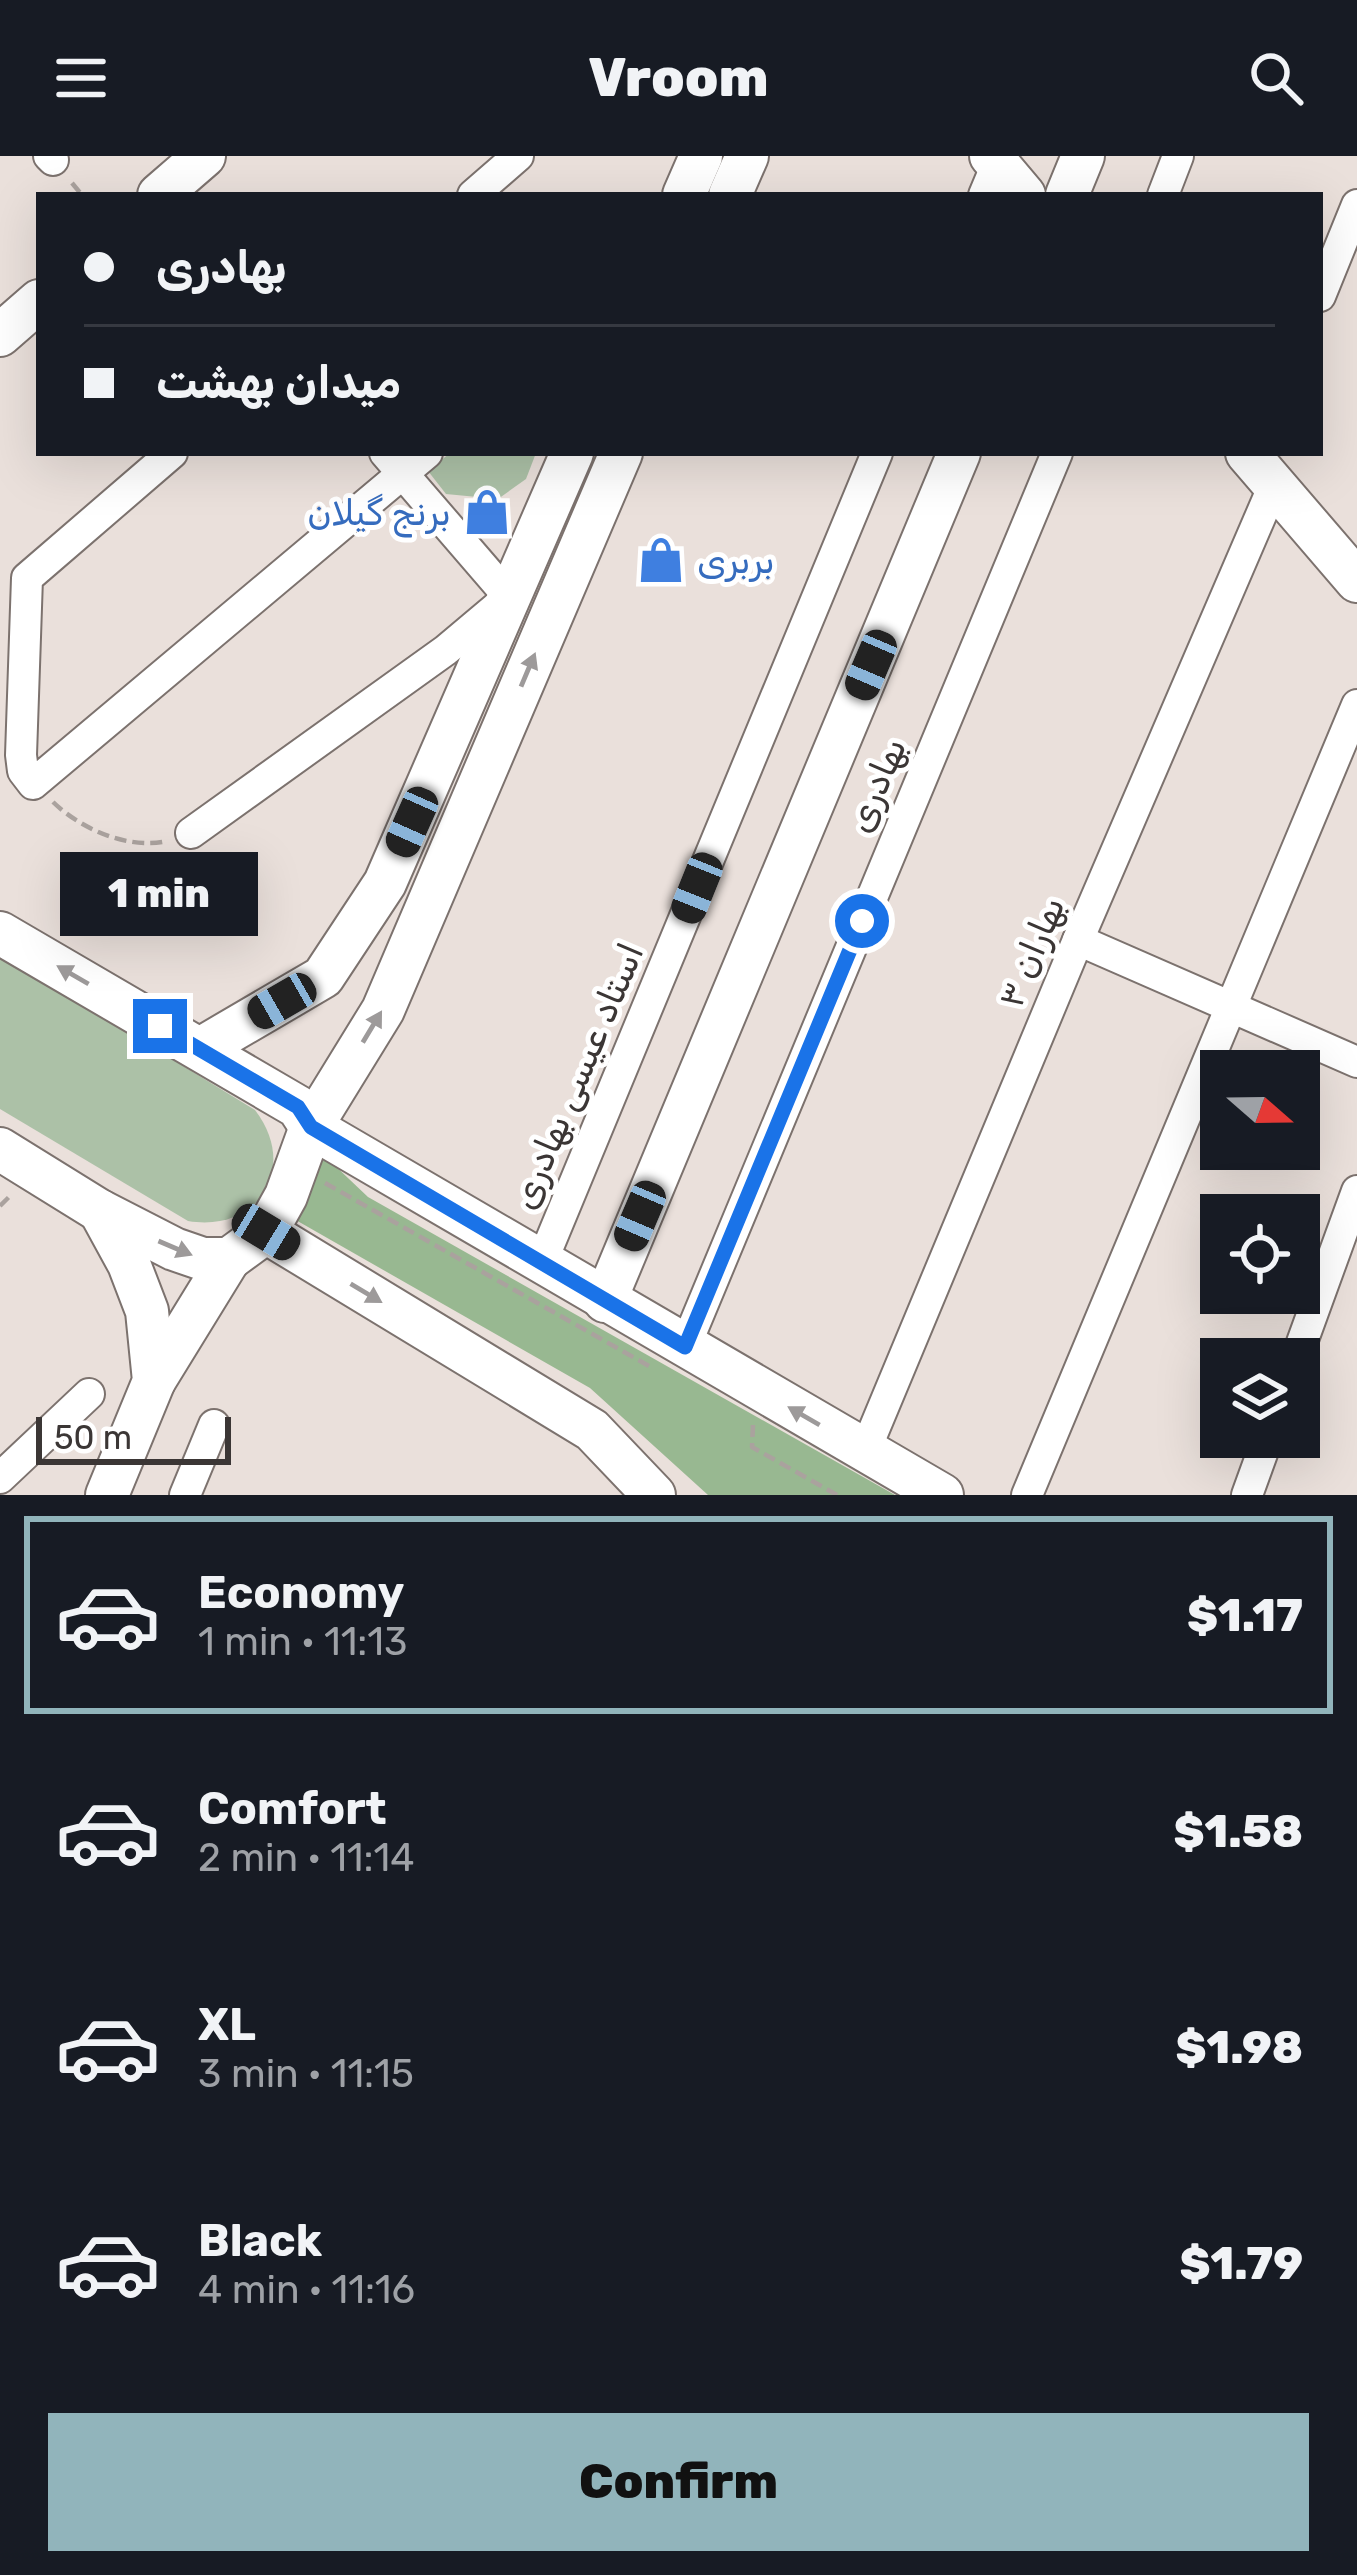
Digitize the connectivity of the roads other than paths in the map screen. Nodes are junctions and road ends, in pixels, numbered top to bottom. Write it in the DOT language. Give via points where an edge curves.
graph roads {
  1 [pos="204,156"];
  2 [pos="518,156"];
  3 [pos="701,156"];
  4 [pos="747,156"];
  5 [pos="1083,156"];
  6 [pos="1178,156"];
  7 [pos="164,192"];
  8 [pos="476,192"];
  9 [pos="685,192"];
  10 [pos="731,192"];
  11 [pos="1068,192"];
  12 [pos="1163,192"];
  13 [pos="1357,205"];
  14 [pos="1323,289"];
  15 [pos="36,304"];
  16 [pos="0,335"];
  17 [pos="169,456"];
  18 [pos="571,456"];
  19 [pos="620,456"];
  20 [pos="877,456"];
  21 [pos="958,456"];
  22 [pos="1056,456"];
  23 [pos="394,463"];
  24 [pos="1258,463"];
  25 [pos="1356,575"];
  26 [pos="509,597"];
  27 [pos="1357,706"];
  28 [pos="191,833"];
  29 [pos="0,933"];
  30 [pos="1078,940"];
  31 [pos="1230,1006"];
  32 [pos="200,1049"];
  33 [pos="1357,1062"];
  34 [pos="311,1127"];
  35 [pos="0,1149"];
  36 [pos="1357,1191"];
  37 [pos="100,1211"];
  38 [pos="266,1232"];
  39 [pos="229,1259"];
  40 [pos="541,1264"];
  41 [pos="605,1301"];
  42 [pos="1304,1338"];
  43 [pos="668,1357"];
  44 [pos="154,1381"];
  45 [pos="89,1394"];
  46 [pos="214,1425"];
  47 [pos="865,1451"];
  48 [pos="1260,1458"];
  49 [pos="0,1478"];
  50 [pos="647,1492"];
  51 [pos="107,1495"];
  52 [pos="184,1495"];
  53 [pos="941,1495"];
  54 [pos="1027,1495"];
  55 [pos="1247,1495"];
  1 -- 7 [label="main road"];
  2 -- 8 [label="street"];
  3 -- 9 [label="main road"];
  4 -- 10 [label="main road"];
  5 -- 11 [label="main road"];
  6 -- 12 [label="street"];
  13 -- 14 [label="street"];
  15 -- 16 [label="main road"];
  17 -- 23 [label="street" via="27,578 21,755 32,784"];
  18 -- 26 [label="main road"];
  34 -- 19 [label="main road, one-way" via="383,1010"];
  20 -- 40 [label="street, استاد عیسی بهادری"];
  21 -- 41 [label="main road"];
  22 -- 43 [label="street, بهادری"];
  23 -- 26 [label="street"];
  24 -- 25 [label="main road"];
  24 -- 30 [label="street, بهاران ۳"];
  26 -- 28 [label="street"];
  26 -- 32 [label="main road" via="385,884 323,977"];
  27 -- 31 [label="street"];
  32 -- 29 [label="main road, one-way"];
  30 -- 31 [label="street"];
  30 -- 47 [label="street, بهاران ۳"];
  31 -- 33 [label="street"];
  31 -- 54 [label="street"];
  32 -- 34 [label="main road" via="298,1107"];
  34 -- 38 [label="main road"];
  34 -- 40 [label="main road"];
  35 -- 37 [label="main road"];
  36 -- 42 [label="street"];
  37 -- 39 [label="main road, one-way" via="174,1249"];
  37 -- 44 [label="main road" via="147,1311"];
  38 -- 39 [label="main road"];
  38 -- 50 [label="main road, one-way" via="592,1430"];
  39 -- 44 [label="main road"];
  40 -- 41 [label="main road"];
  41 -- 43 [label="main road"];
  47 -- 43 [label="main road, one-way"];
  44 -- 51 [label="main road"];
  45 -- 49 [label="street"];
  46 -- 52 [label="street"];
  47 -- 53 [label="main road"];
  48 -- 55 [label="street"];
}
